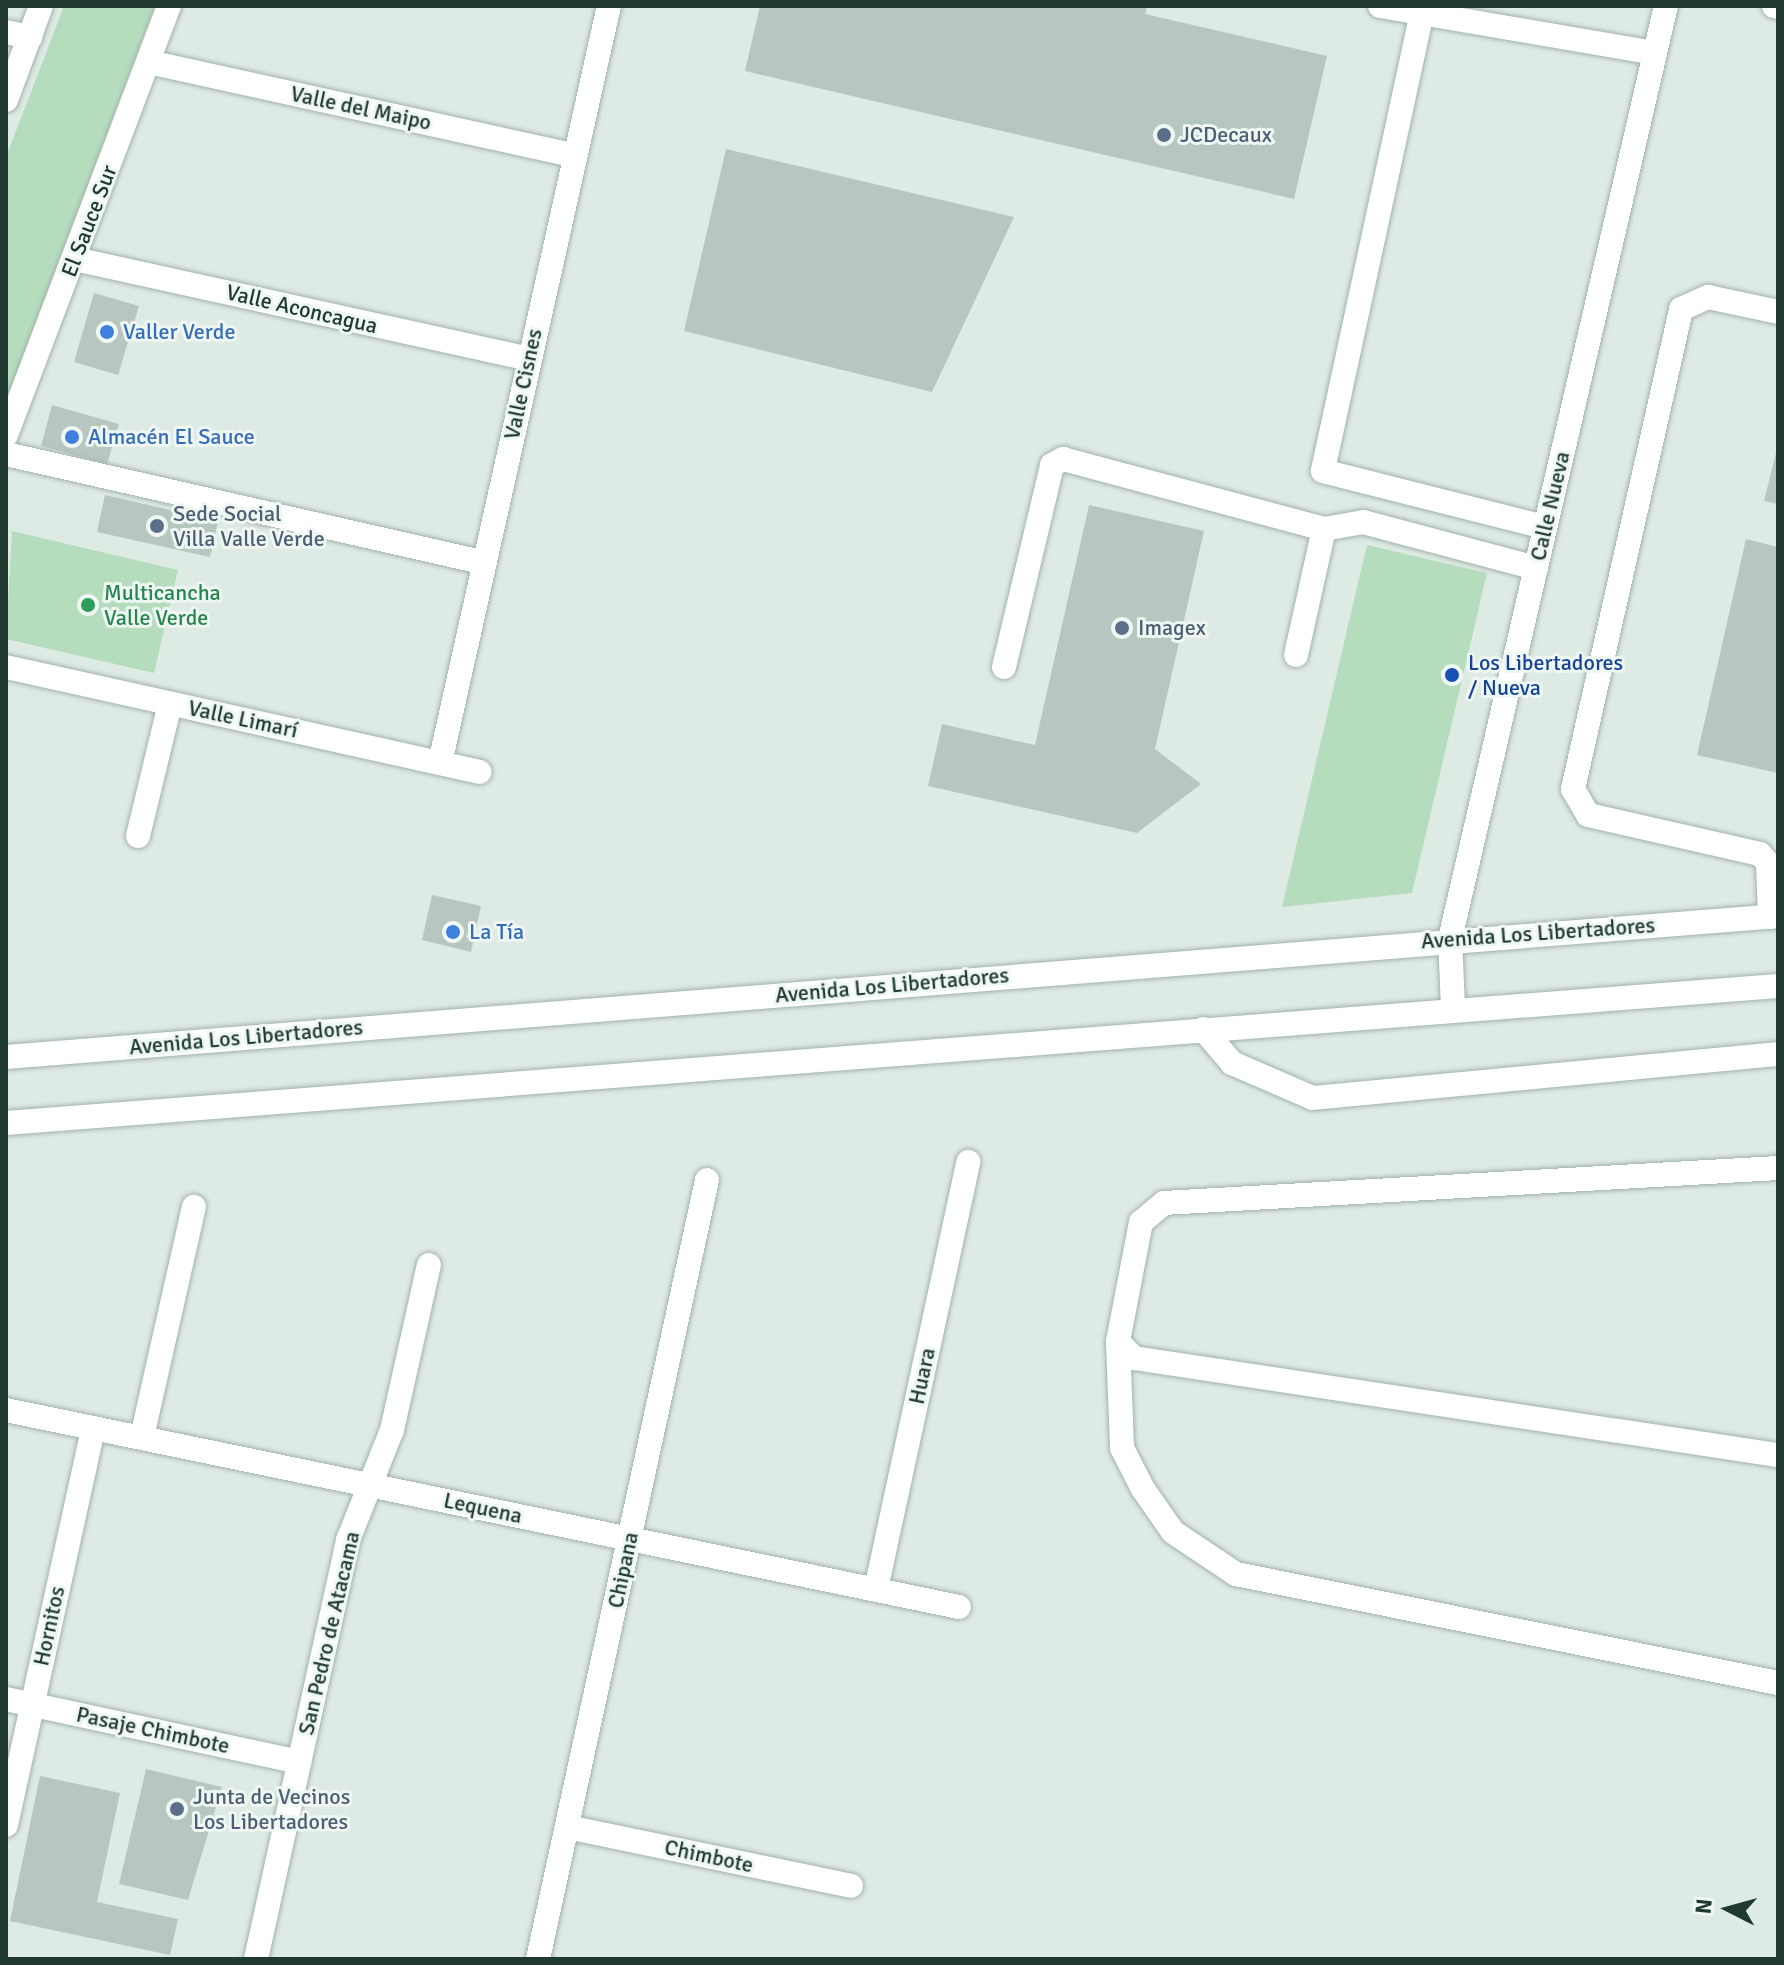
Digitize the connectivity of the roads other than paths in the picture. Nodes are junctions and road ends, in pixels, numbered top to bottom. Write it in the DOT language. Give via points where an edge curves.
graph roads {
  1 [pos="41,6"];
  2 [pos="169,6"];
  3 [pos="609,6"];
  4 [pos="1380,6"];
  5 [pos="1666,6"];
  6 [pos="1421,17"];
  7 [pos="18,34"];
  8 [pos="1655,53"];
  9 [pos="149,62"];
  10 [pos="6,100"];
  11 [pos="573,155"];
  12 [pos="75,259"];
  13 [pos="1778,312"];
  14 [pos="528,359"];
  15 [pos="6,435"];
  16 [pos="6,454"];
  17 [pos="1545,527"];
  18 [pos="1324,529"];
  19 [pos="484,563"];
  20 [pos="1536,568"];
  21 [pos="1296,655"];
  22 [pos="6,667"];
  23 [pos="1004,667"];
  24 [pos="170,704"];
  25 [pos="440,763"];
  26 [pos="479,772"];
  27 [pos="138,836"];
  28 [pos="1774,916"];
  29 [pos="1450,939"];
  30 [pos="1778,986"];
  31 [pos="1453,1007"];
  32 [pos="1203,1029"];
  33 [pos="1778,1054"];
  34 [pos="6,1057"];
  35 [pos="6,1123"];
  36 [pos="968,1162"];
  37 [pos="1778,1168"];
  38 [pos="707,1180"];
  39 [pos="194,1207"];
  40 [pos="429,1265"];
  41 [pos="1118,1342"];
  42 [pos="6,1410"];
  43 [pos="93,1428"];
  44 [pos="142,1437"];
  45 [pos="1778,1455"];
  46 [pos="370,1485"];
  47 [pos="630,1538"];
  48 [pos="876,1589"];
  49 [pos="959,1607"];
  50 [pos="1778,1683"];
  51 [pos="6,1699"];
  52 [pos="32,1704"];
  53 [pos="299,1762"];
  54 [pos="6,1825"];
  55 [pos="567,1827"];
  56 [pos="851,1886"];
  57 [pos="256,1959"];
  58 [pos="538,1959"];
  1 -- 7 [label="street"];
  2 -- 9 [label="street, El Sauce Sur"];
  3 -- 11 [label="street, Valle Cisnes"];
  4 -- 6 [label="street"];
  5 -- 8 [label="street, Calle Nueva"];
  6 -- 8 [label="street"];
  6 -- 17 [label="street" via="1323,471"];
  7 -- 10 [label="street"];
  8 -- 17 [label="street, Calle Nueva"];
  9 -- 11 [label="street, Valle del Maipo"];
  9 -- 12 [label="street, El Sauce Sur"];
  11 -- 14 [label="street, Valle Cisnes"];
  12 -- 14 [label="street, Valle Aconcagua"];
  12 -- 15 [label="street, El Sauce Sur"];
  13 -- 28 [label="street" via="1708,297 1681,309 1573,789 1588,815 1760,854 1768,863"];
  14 -- 19 [label="street, Valle Cisnes"];
  16 -- 19 [label="street"];
  17 -- 20 [label="street, Calle Nueva"];
  18 -- 20 [label="street" via="1363,522"];
  18 -- 21 [label="street"];
  18 -- 23 [label="street" via="1063,459 1052,465"];
  19 -- 25 [label="street, Valle Cisnes"];
  20 -- 29 [label="street, Calle Nueva"];
  22 -- 24 [label="street, Valle Limarí"];
  24 -- 25 [label="street, Valle Limarí"];
  24 -- 27 [label="street"];
  25 -- 26 [label="street, Valle Limarí"];
  28 -- 29 [label="street, Avenida Los Libertadores"];
  29 -- 31 [label="street, Calle Nueva"];
  29 -- 34 [label="street, Avenida Los Libertadores"];
  30 -- 31 [label="street"];
  31 -- 32 [label="street"];
  32 -- 33 [label="street" via="1232,1063 1313,1098"];
  32 -- 35 [label="street"];
  36 -- 48 [label="street, Huara"];
  37 -- 41 [label="street" via="1164,1203 1141,1222"];
  38 -- 47 [label="street, Chipana"];
  39 -- 44 [label="street"];
  40 -- 46 [label="street, San Pedro de Atacama" via="392,1430"];
  41 -- 45 [label="street" via="1134,1358"];
  41 -- 50 [label="street" via="1122,1448 1173,1532 1236,1574"];
  42 -- 43 [label="street, Lequena"];
  43 -- 44 [label="street, Lequena"];
  43 -- 52 [label="street, Hornitos"];
  44 -- 46 [label="street, Lequena"];
  46 -- 47 [label="street, Lequena"];
  46 -- 53 [label="street, San Pedro de Atacama" via="348,1540"];
  47 -- 48 [label="street, Lequena"];
  47 -- 55 [label="street, Chipana"];
  48 -- 49 [label="street, Lequena"];
  51 -- 52 [label="street, Pasaje Chimbote"];
  52 -- 53 [label="street, Pasaje Chimbote"];
  52 -- 54 [label="street, Hornitos"];
  53 -- 57 [label="street, San Pedro de Atacama"];
  55 -- 56 [label="street, Chimbote"];
  55 -- 58 [label="street, Chipana"];
}
